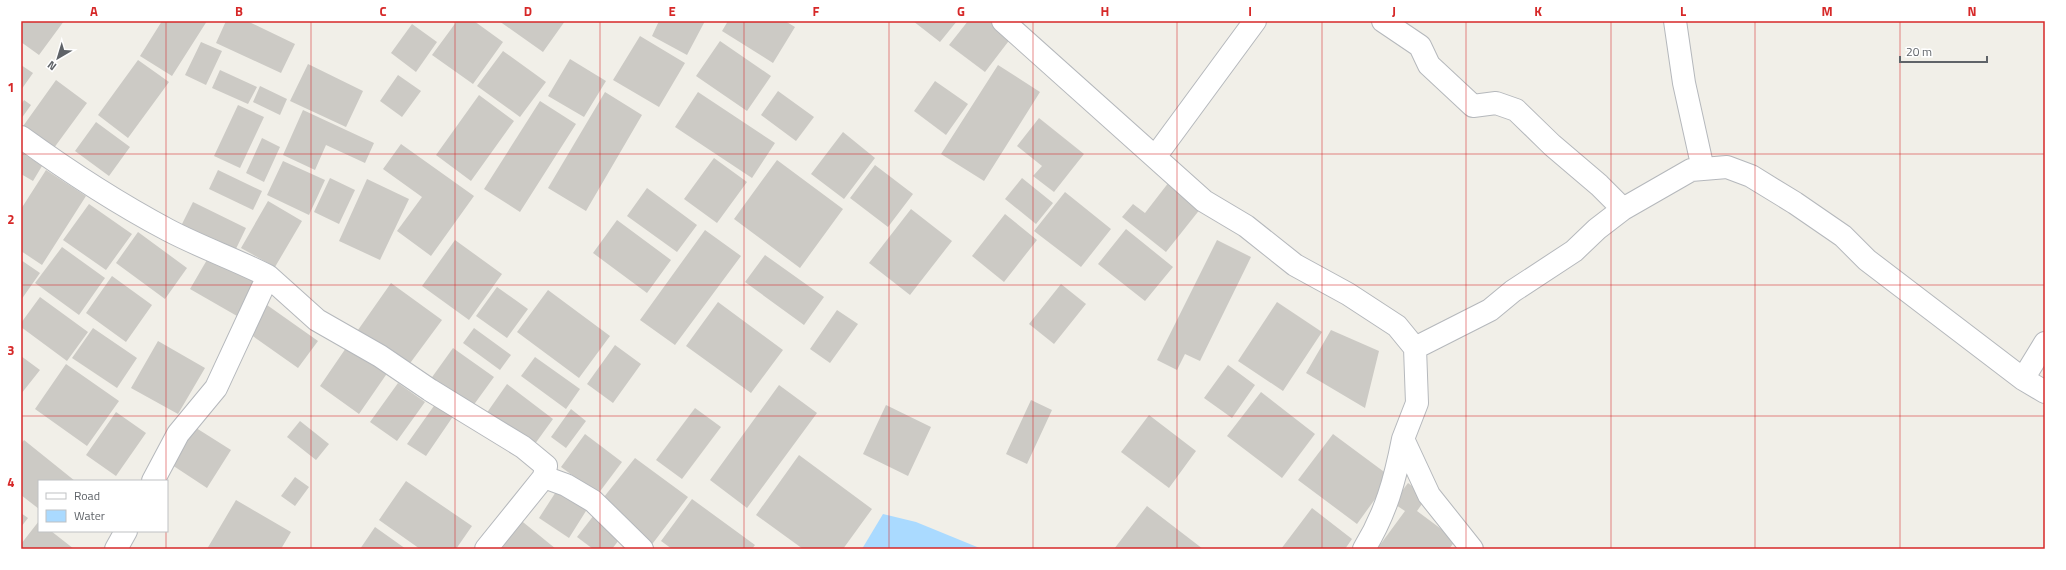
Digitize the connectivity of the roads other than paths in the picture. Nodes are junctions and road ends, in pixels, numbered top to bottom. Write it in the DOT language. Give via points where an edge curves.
graph roads {
  1 [pos="1003,21"];
  2 [pos="1255,21"];
  3 [pos="1383,21"];
  4 [pos="1674,21"];
  5 [pos="21,137"];
  6 [pos="1155,157"];
  7 [pos="1703,169"];
  8 [pos="1623,209"];
  9 [pos="268,276"];
  10 [pos="2045,343"];
  11 [pos="1415,348"];
  12 [pos="2023,379"];
  13 [pos="2045,392"];
  14 [pos="1403,439"];
  15 [pos="544,477"];
  16 [pos="154,480"];
  17 [pos="125,532"];
  18 [pos="116,549"];
  19 [pos="486,549"];
  20 [pos="642,549"];
  21 [pos="1364,549"];
  22 [pos="1472,549"];
  1 -- 6 [label="street"];
  2 -- 6 [label="street"];
  3 -- 8 [label="street" via="1420,46 1429,65 1473,106 1496,103 1516,110"];
  4 -- 7 [label="street" via="1684,83"];
  5 -- 9 [label="street" via="74,175 169,231"];
  6 -- 11 [label="street" via="1204,201 1246,226 1295,265 1348,294 1397,326"];
  7 -- 8 [label="street" via="1691,170"];
  7 -- 12 [label="street" via="1728,167 1751,176 1795,203 1842,236 1867,260"];
  8 -- 11 [label="street" via="1574,251 1490,310"];
  9 -- 15 [label="street" via="317,320 380,356 523,447 546,466"];
  9 -- 16 [label="street" via="216,388 178,434"];
  10 -- 12 [label="street"];
  11 -- 14 [label="street" via="1417,402"];
  12 -- 13 [label="street"];
  14 -- 21 [label="street" via="1394,483 1378,526"];
  14 -- 22 [label="street" via="1429,495"];
  15 -- 19 [label="street"];
  15 -- 20 [label="street" via="566,485 593,501"];
  17 -- 18 [label="street"];
}
